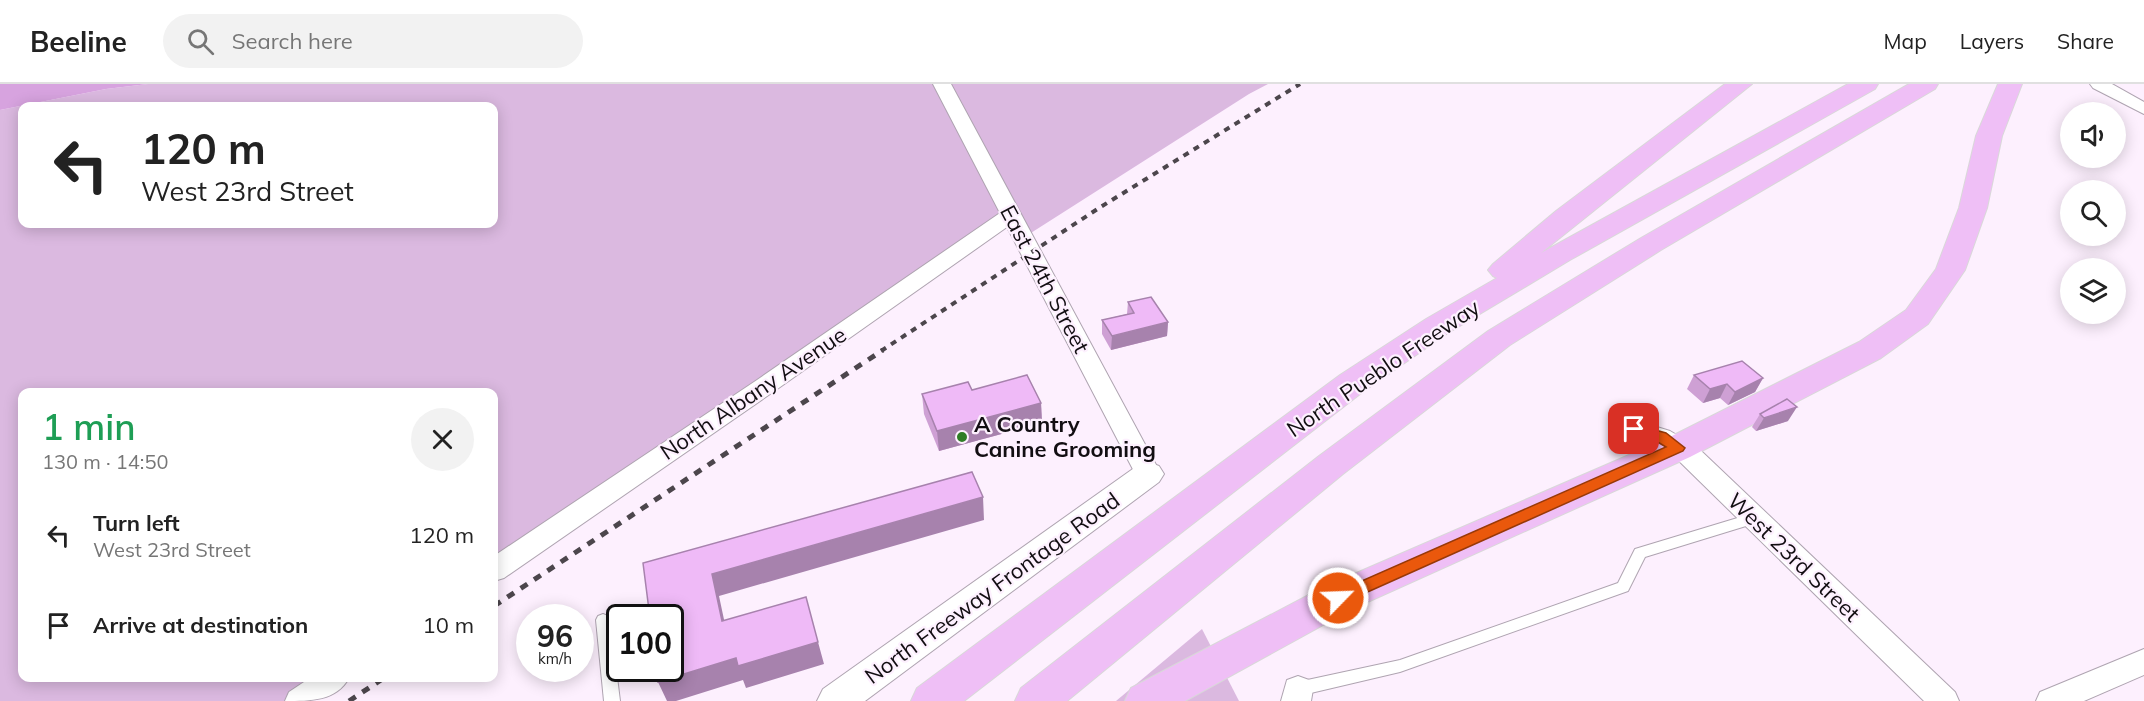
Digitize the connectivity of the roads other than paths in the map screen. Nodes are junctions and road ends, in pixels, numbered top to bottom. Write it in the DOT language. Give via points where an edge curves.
graph roads {
  1 [pos="942,84"];
  2 [pos="1740,84"];
  3 [pos="1866,84"];
  4 [pos="1926,84"];
  5 [pos="2010,84"];
  6 [pos="2099,84"];
  7 [pos="2144,109"];
  8 [pos="1010,215"];
  9 [pos="1437,326"];
  10 [pos="1634,429"];
  11 [pos="1678,448"];
  12 [pos="1148,474"];
  13 [pos="1754,518"];
  14 [pos="498,567"];
  15 [pos="603,620"];
  16 [pos="2144,662"];
  17 [pos="328,682"];
  18 [pos="1297,695"];
  19 [pos="300,701"];
  20 [pos="612,701"];
  21 [pos="836,701"];
  22 [pos="932,701"];
  23 [pos="1036,701"];
  24 [pos="1146,701"];
  25 [pos="1944,701"];
  26 [pos="2051,701"];
  1 -- 8 [label="street, East 24th Street"];
  2 -- 9 [label="highway" via="1566,217"];
  3 -- 9 [label="highway, North Pueblo Freeway"];
  4 -- 23 [label="highway, North Pueblo Freeway" via="1651,244 1499,338 1331,465"];
  5 -- 11 [label="highway" via="1989,136 1972,208 1950,270 1917,317 1870,350"];
  6 -- 7 [label="street"];
  8 -- 12 [label="street, East 24th Street"];
  8 -- 14 [label="street, North Albany Avenue"];
  9 -- 22 [label="highway, North Pueblo Freeway" via="1352,382"];
  10 -- 11 [label="street, West 23rd Street" via="1661,437"];
  11 -- 13 [label="street, West 23rd Street"];
  11 -- 24 [label="highway" via="1338,598"];
  12 -- 21 [label="street, North Freeway Frontage Road"];
  13 -- 18 [label="lane" via="1640,553 1623,587 1400,666"];
  13 -- 25 [label="street, West 23rd Street"];
  15 -- 20 [label="lane"];
  16 -- 26 [label="street"];
  17 -- 19 [label="street"];
}
